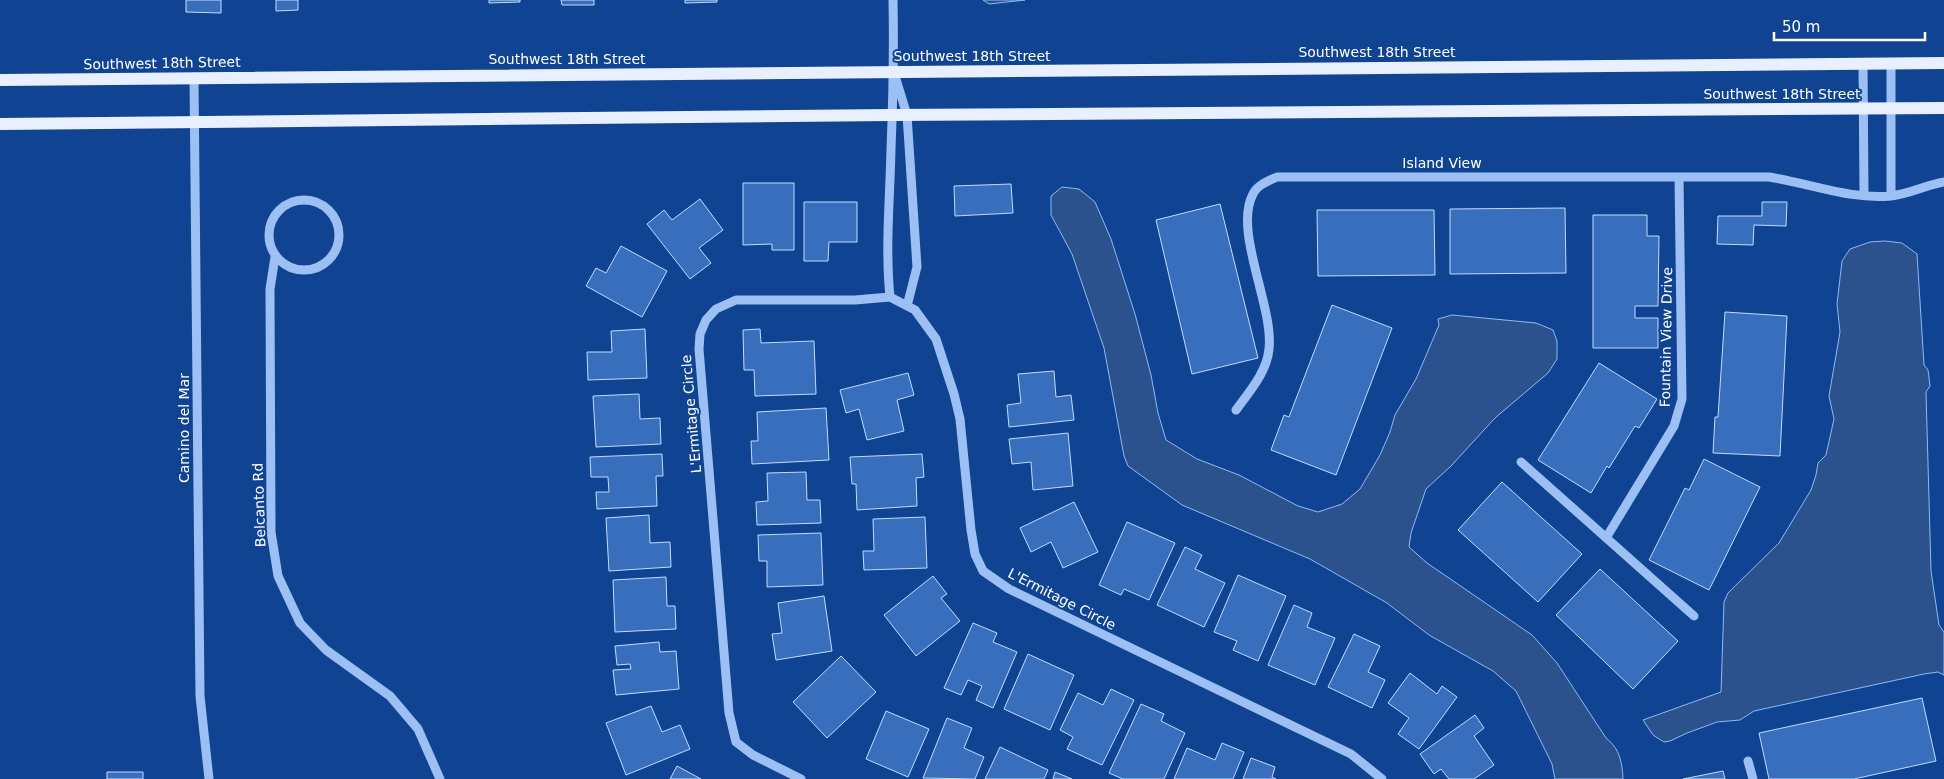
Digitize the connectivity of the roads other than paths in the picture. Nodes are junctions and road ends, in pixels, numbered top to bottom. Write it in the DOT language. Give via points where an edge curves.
graph roads {
  1 [pos="893,0"];
  2 [pos="1863,63"];
  3 [pos="1891,63"];
  4 [pos="1944,63"];
  5 [pos="894,71"];
  6 [pos="194,77"];
  7 [pos="0,80"];
  8 [pos="1864,108"];
  9 [pos="1891,108"];
  10 [pos="1944,108"];
  11 [pos="891,115"];
  12 [pos="907,115"];
  13 [pos="195,122"];
  14 [pos="0,124"];
  15 [pos="1680,177"];
  16 [pos="1944,182"];
  17 [pos="1864,195"];
  18 [pos="1891,196"];
  19 [pos="276,256"];
  20 [pos="890,297"];
  21 [pos="907,306"];
  22 [pos="1236,410"];
  23 [pos="1521,462"];
  24 [pos="1606,538"];
  25 [pos="1694,616"];
  26 [pos="1748,761"];
  27 [pos="209,779"];
  28 [pos="440,779"];
  29 [pos="801,779"];
  30 [pos="1382,779"];
  31 [pos="1753,779"];
  1 -- 5 [label="street"];
  2 -- 3 [label="main road, Southwest 18th Street"];
  2 -- 5 [label="main road, Southwest 18th Street"];
  2 -- 8 [label="street"];
  3 -- 4 [label="main road, Southwest 18th Street"];
  3 -- 9 [label="street"];
  5 -- 6 [label="main road, Southwest 18th Street"];
  5 -- 11 [label="street"];
  5 -- 12 [label="street"];
  6 -- 7 [label="main road, Southwest 18th Street"];
  6 -- 13 [label="street, Camino del Mar"];
  8 -- 9 [label="main road, Southwest 18th Street"];
  8 -- 12 [label="main road, Southwest 18th Street"];
  8 -- 17 [label="street"];
  9 -- 10 [label="main road, Southwest 18th Street"];
  9 -- 18 [label="street"];
  11 -- 12 [label="main road, Southwest 18th Street"];
  11 -- 13 [label="main road, Southwest 18th Street"];
  11 -- 20 [label="street" via="887,225"];
  12 -- 21 [label="street" via="917,267"];
  13 -- 14 [label="main road, Southwest 18th Street"];
  13 -- 27 [label="street, Camino del Mar" via="200,696"];
  15 -- 17 [label="street, Island View" via="1769,177 1840,193"];
  15 -- 22 [label="street, Island View" via="1277,177 1263,182 1253,193 1248,223 1270,337 1269,351 1257,380"];
  15 -- 24 [label="street, Fountain View Drive" via="1682,399 1674,426"];
  16 -- 18 [label="street, Island View"];
  17 -- 18 [label="street, Island View"];
  19 -- 19 [label="street, Belcanto Rd" via="285,265 296,269 307,270 328,261 335,252 339,231 330,210 310,200 299,200 277,211 268,233"];
  19 -- 28 [label="street, Belcanto Rd" via="270,288 271,532 278,576 300,622 326,650 390,696 418,729"];
  20 -- 21 [label="street, L'Ermitage Circle"];
  20 -- 29 [label="street, L'Ermitage Circle" via="736,300 716,309 700,334 729,713 736,742 753,755"];
  21 -- 30 [label="street, L'Ermitage Circle" via="915,310 936,339 954,394 960,419 970,530 983,571 1009,589 1351,754"];
  23 -- 24 [label="street"];
  24 -- 25 [label="street"];
  26 -- 31 [label="street"];
}
